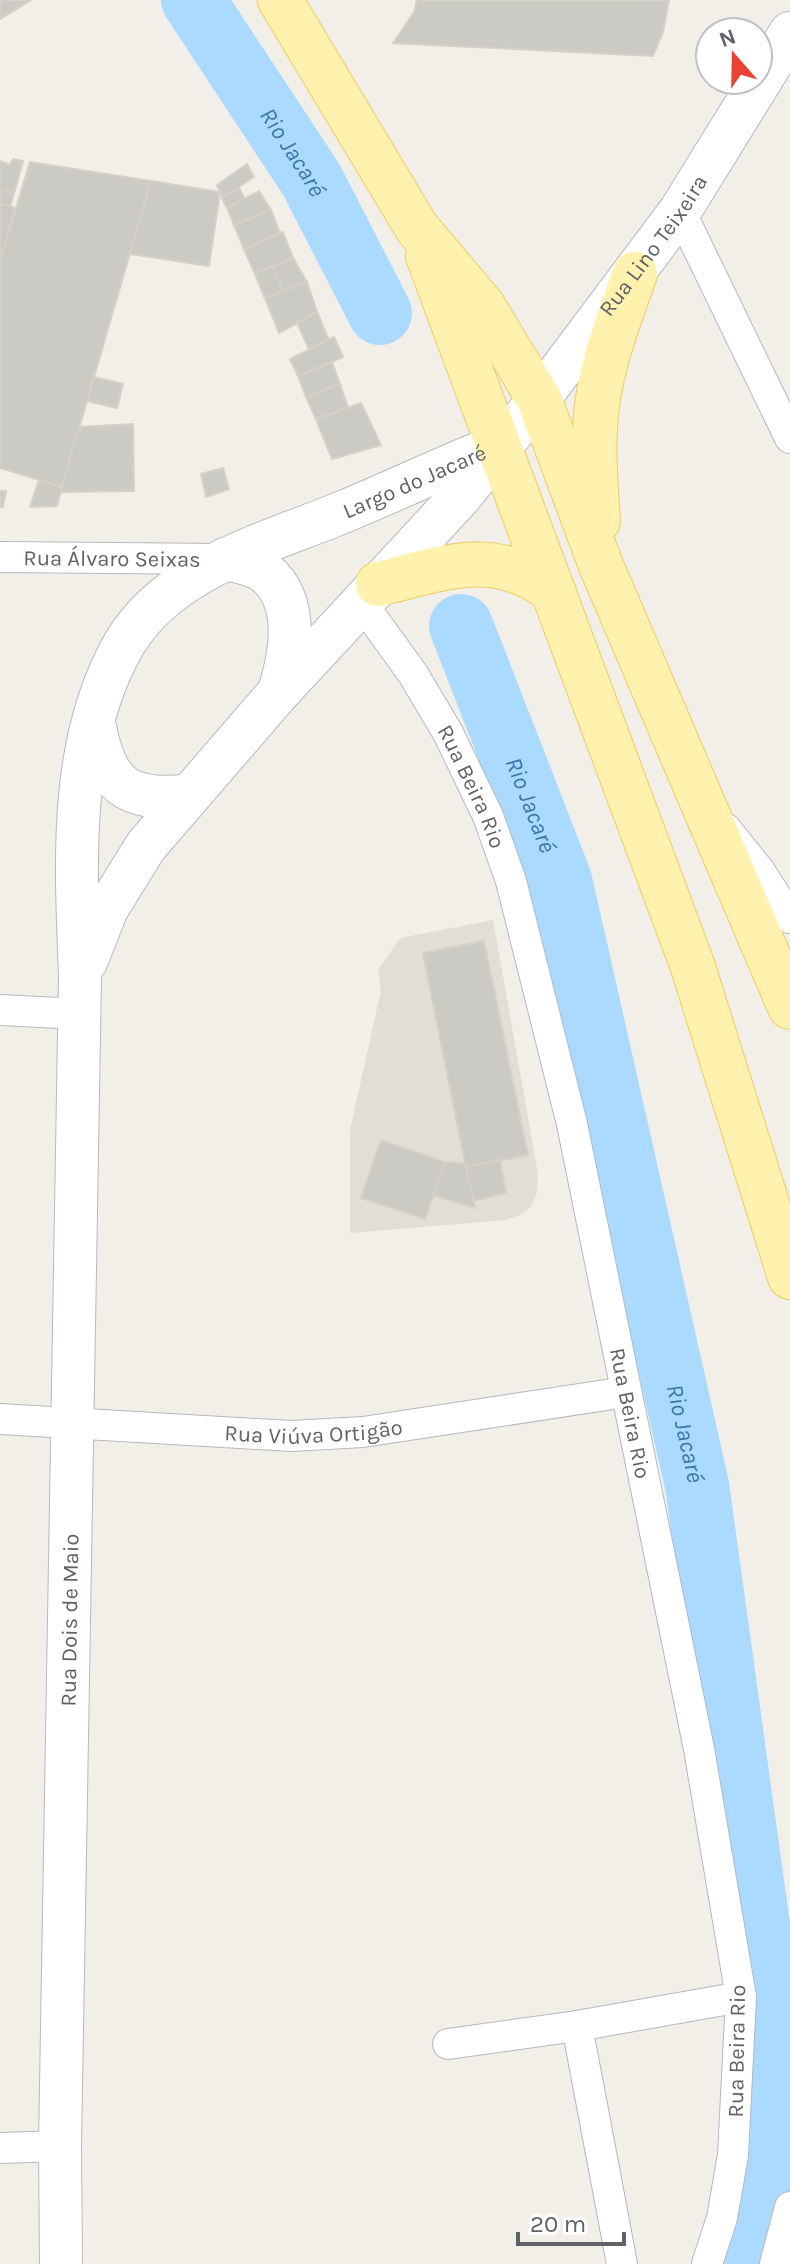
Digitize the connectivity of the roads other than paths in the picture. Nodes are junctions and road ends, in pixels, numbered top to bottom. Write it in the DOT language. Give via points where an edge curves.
graph roads {
  1 [pos="280,0"];
  2 [pos="790,33"];
  3 [pos="680,211"];
  4 [pos="417,228"];
  5 [pos="635,274"];
  6 [pos="539,399"];
  7 [pos="790,438"];
  8 [pos="499,445"];
  9 [pos="0,557"];
  10 [pos="225,559"];
  11 [pos="600,563"];
  12 [pos="554,592"];
  13 [pos="370,593"];
  14 [pos="279,692"];
  15 [pos="94,722"];
  16 [pos="696,793"];
  17 [pos="186,796"];
  18 [pos="790,918"];
  19 [pos="80,995"];
  20 [pos="790,1007"];
  21 [pos="0,1010"];
  22 [pos="790,1277"];
  23 [pos="626,1392"];
  24 [pos="0,1419"];
  25 [pos="72,1423"];
  26 [pos="741,1997"];
  27 [pos="577,2026"];
  28 [pos="448,2044"];
  29 [pos="60,2146"];
  30 [pos="0,2148"];
  31 [pos="790,2207"];
  32 [pos="61,2264"];
  33 [pos="622,2264"];
  34 [pos="707,2264"];
  35 [pos="775,2264"];
  1 -- 4 [label="main road"];
  2 -- 3 [label="street, Rua Lino Teixeira"];
  3 -- 5 [label="street, Rua Lino Teixeira"];
  3 -- 7 [label="street"];
  4 -- 6 [label="main road" via="483,306"];
  4 -- 8 [label="main road"];
  5 -- 6 [label="street, Rua Lino Teixeira"];
  5 -- 11 [label="main road" via="609,348 596,417"];
  6 -- 8 [label="street, Rua Lino Teixeira"];
  6 -- 11 [label="main road"];
  8 -- 10 [label="street, Largo do Jacaré"];
  8 -- 12 [label="main road"];
  8 -- 13 [label="street, Largo do Jacaré" via="460,497"];
  9 -- 10 [label="street, Rua Álvaro Seixas"];
  10 -- 14 [label="street" via="268,574 280,594 291,652"];
  10 -- 15 [label="street, Largo do Jacaré" via="180,587 126,642"];
  11 -- 16 [label="main road"];
  12 -- 13 [label="main road" via="534,576 506,565 479,563"];
  12 -- 22 [label="main road" via="693,967"];
  13 -- 14 [label="street, Largo do Jacaré"];
  13 -- 23 [label="street, Rua Beira Rio" via="448,733 488,816 511,881 572,1124"];
  14 -- 17 [label="street, Largo do Jacaré"];
  15 -- 17 [label="street" via="111,778 135,793"];
  15 -- 19 [label="street, Largo do Jacaré" via="76,841"];
  16 -- 18 [label="street" via="759,870"];
  16 -- 20 [label="main road"];
  17 -- 19 [label="street, Largo do Jacaré" via="124,879"];
  19 -- 21 [label="street"];
  19 -- 25 [label="street, Rua Dois de Maio"];
  23 -- 25 [label="street, Rua Viúva Ortigão" via="378,1430 291,1436"];
  23 -- 26 [label="street, Rua Beira Rio" via="702,1764"];
  24 -- 25 [label="street, Rua Viúva Ortigão"];
  25 -- 29 [label="street, Rua Dois de Maio"];
  26 -- 27 [label="street"];
  26 -- 34 [label="street, Rua Beira Rio" via="733,2155"];
  27 -- 28 [label="street"];
  27 -- 33 [label="street"];
  29 -- 30 [label="street"];
  29 -- 32 [label="street, Rua Dois de Maio"];
  31 -- 35 [label="street"];
}
